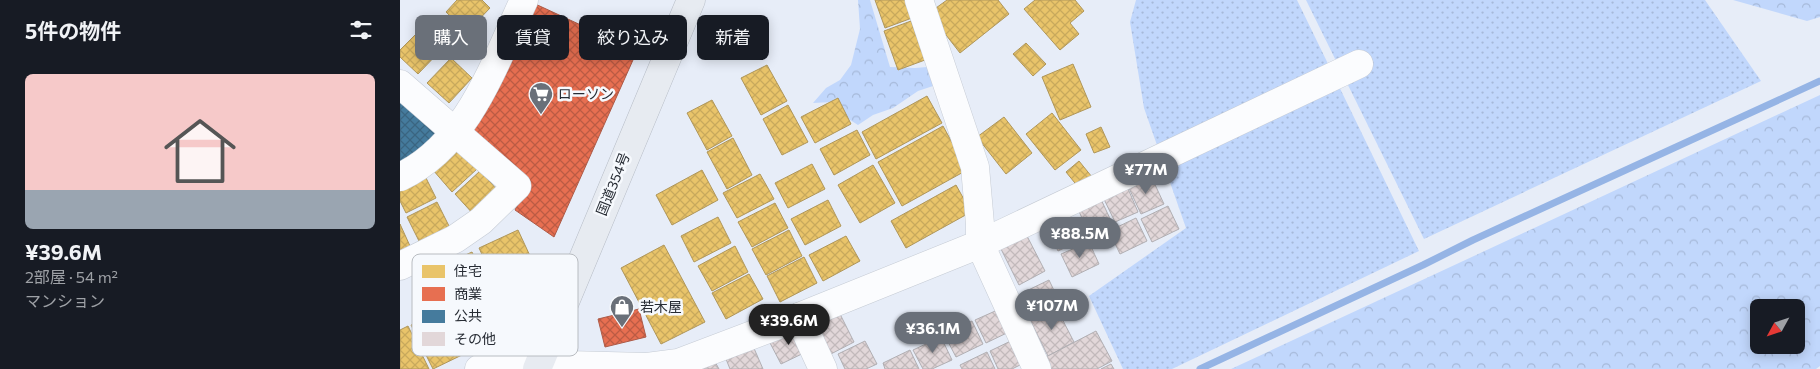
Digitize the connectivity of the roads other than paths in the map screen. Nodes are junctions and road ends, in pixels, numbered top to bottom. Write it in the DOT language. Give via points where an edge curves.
graph roads {
  1 [pos="524,0"];
  2 [pos="691,0"];
  3 [pos="919,0"];
  4 [pos="1359,64"];
  5 [pos="400,84"];
  6 [pos="455,132"];
  7 [pos="400,178"];
  8 [pos="980,244"];
  9 [pos="424,254"];
  10 [pos="412,260"];
  11 [pos="400,266"];
  12 [pos="578,270"];
  13 [pos="799,317"];
  14 [pos="538,365"];
  15 [pos="479,369"];
  16 [pos="823,369"];
  17 [pos="1037,369"];
  1 -- 6 [label="street" via="478,98"];
  2 -- 12 [label="highway, 国道354号"];
  3 -- 8 [label="street" via="975,167"];
  4 -- 8 [label="street"];
  5 -- 6 [label="street"];
  6 -- 7 [label="street" via="429,160"];
  6 -- 9 [label="street" via="517,186 481,221"];
  8 -- 13 [label="street"];
  8 -- 17 [label="street"];
  10 -- 11 [label="street"];
  13 -- 14 [label="street" via="678,363 647,367"];
  13 -- 16 [label="street"];
  14 -- 15 [label="street" via="513,357"];
}
